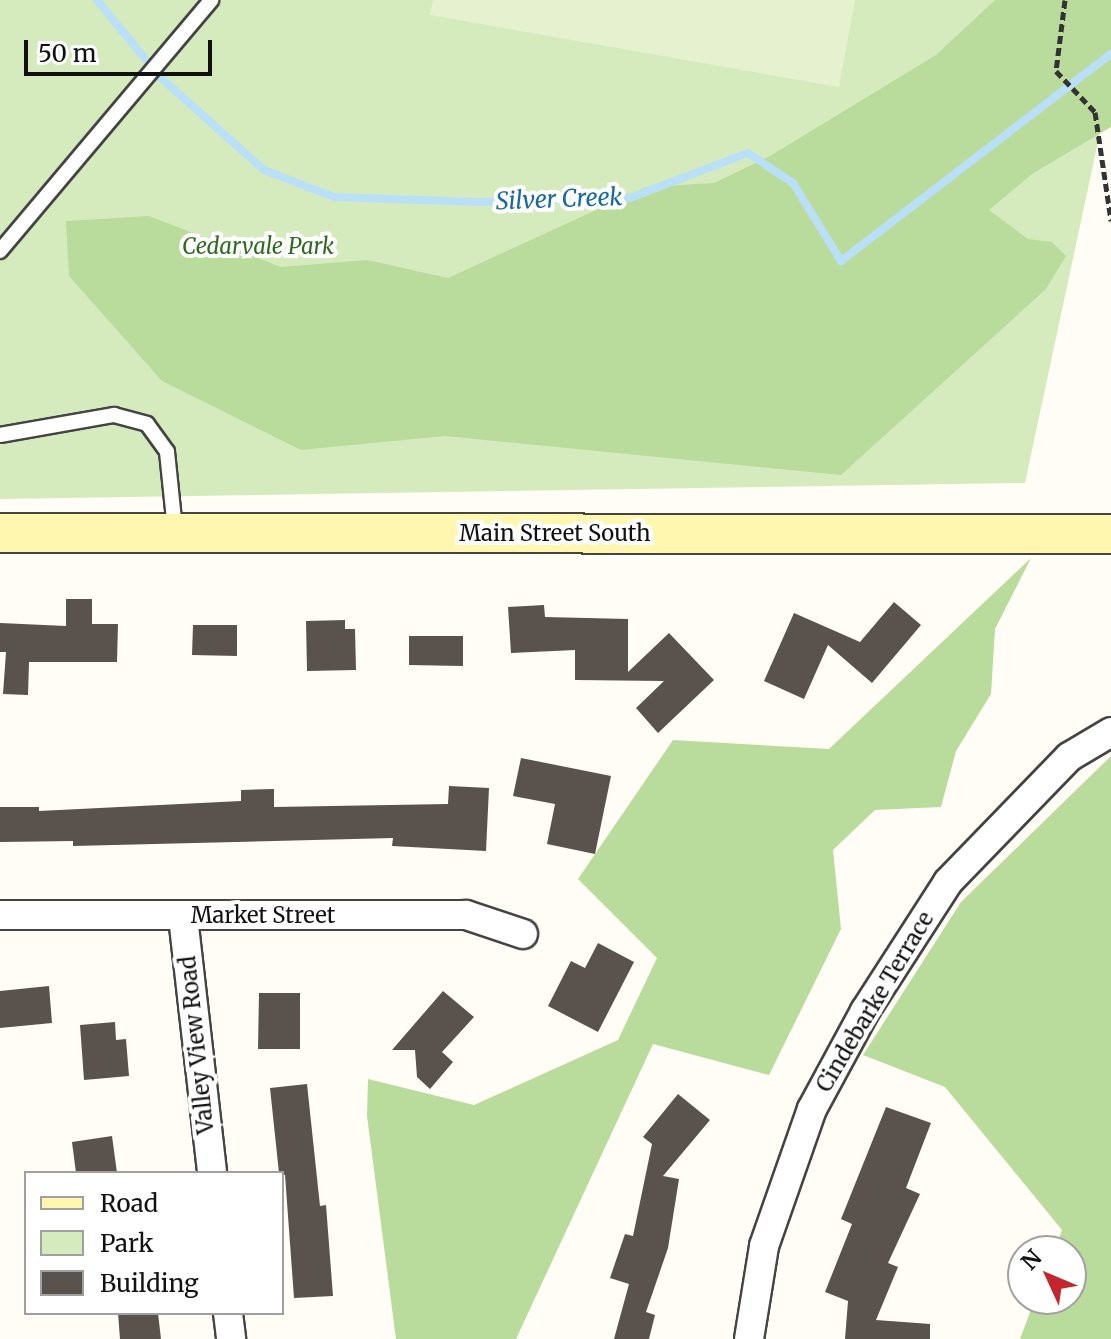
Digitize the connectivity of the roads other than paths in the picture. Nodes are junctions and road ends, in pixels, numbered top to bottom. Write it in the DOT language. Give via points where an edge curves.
graph roads {
  1 [pos="211,0"];
  2 [pos="0,251"];
  3 [pos="0,435"];
  4 [pos="0,533"];
  5 [pos="175,533"];
  6 [pos="1111,534"];
  7 [pos="1111,732"];
  8 [pos="0,915"];
  9 [pos="183,917"];
  10 [pos="523,934"];
  11 [pos="212,1171"];
  12 [pos="228,1315"];
  13 [pos="231,1339"];
  14 [pos="749,1339"];
  1 -- 2 [label="lane"];
  3 -- 5 [label="lane" via="114,415 147,424 167,452"];
  4 -- 5 [label="street, Main Street South"];
  5 -- 6 [label="street, Main Street South"];
  7 -- 14 [label="street, Cindebarke Terrace" via="1069,757 948,882 865,1011 812,1109 769,1232"];
  8 -- 9 [label="street, Market Street"];
  9 -- 10 [label="street, Market Street" via="466,915"];
  9 -- 11 [label="street, Valley View Road"];
  12 -- 13 [label="street"];
}
